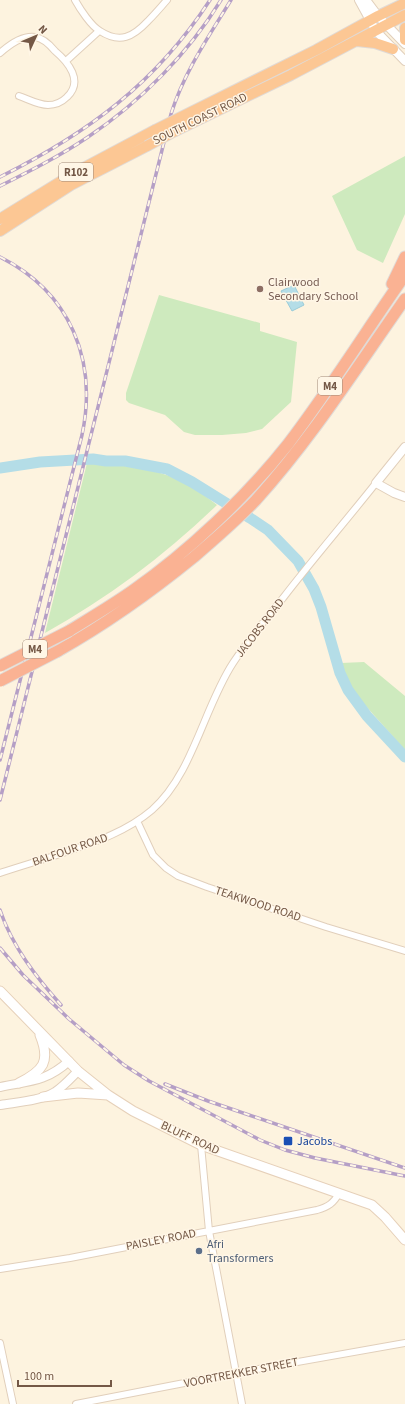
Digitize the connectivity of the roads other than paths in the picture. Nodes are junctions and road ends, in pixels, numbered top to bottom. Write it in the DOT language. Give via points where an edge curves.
graph roads {
  1 [pos="75,0"];
  2 [pos="167,0"];
  3 [pos="359,0"];
  4 [pos="366,0"];
  5 [pos="405,3"];
  6 [pos="405,15"];
  7 [pos="374,18"];
  8 [pos="386,25"];
  9 [pos="405,28"];
  10 [pos="376,30"];
  11 [pos="99,31"];
  12 [pos="405,40"];
  13 [pos="357,41"];
  14 [pos="405,44"];
  15 [pos="393,49"];
  16 [pos="0,53"];
  17 [pos="66,61"];
  18 [pos="405,61"];
  19 [pos="19,96"];
  20 [pos="0,219"];
  21 [pos="0,231"];
  22 [pos="405,257"];
  23 [pos="405,275"];
  24 [pos="405,299"];
  25 [pos="381,309"];
  26 [pos="405,310"];
  27 [pos="367,353"];
  28 [pos="405,447"];
  29 [pos="376,483"];
  30 [pos="405,497"];
  31 [pos="0,666"];
  32 [pos="0,681"];
  33 [pos="137,821"];
  34 [pos="0,873"];
  35 [pos="405,951"];
  36 [pos="0,991"];
  37 [pos="38,1031"];
  38 [pos="69,1062"];
  39 [pos="78,1071"];
  40 [pos="19,1084"];
  41 [pos="0,1087"];
  42 [pos="108,1095"];
  43 [pos="43,1097"];
  44 [pos="0,1105"];
  45 [pos="201,1145"];
  46 [pos="339,1194"];
  47 [pos="209,1231"];
  48 [pos="405,1240"];
  49 [pos="0,1269"];
  50 [pos="405,1342"];
  51 [pos="0,1343"];
  52 [pos="236,1373"];
  53 [pos="14,1404"];
  54 [pos="76,1404"];
  55 [pos="242,1404"];
  1 -- 11 [label="street"];
  2 -- 11 [label="street" via="142,28 132,35 116,38"];
  3 -- 7 [label="street"];
  4 -- 7 [label="street"];
  5 -- 7 [label="highway, SOUTH COAST ROAD / R102"];
  6 -- 8 [label="highway, SOUTH COAST ROAD / R102"];
  7 -- 8 [label="street"];
  7 -- 10 [label="street"];
  7 -- 20 [label="highway, SOUTH COAST ROAD / R102, bridge" via="76,172"];
  8 -- 10 [label="highway, SOUTH COAST ROAD / R102"];
  8 -- 14 [label="street"];
  9 -- 12 [label="highway"];
  10 -- 13 [label="highway, SOUTH COAST ROAD / R102"];
  10 -- 15 [label="street"];
  11 -- 17 [label="street"];
  13 -- 15 [label="highway"];
  13 -- 21 [label="highway, SOUTH COAST ROAD / R102, bridge" via="71,185"];
  15 -- 18 [label="street"];
  16 -- 17 [label="street" via="21,39 36,37"];
  17 -- 19 [label="street" via="72,71 74,83 66,99 48,105"];
  22 -- 25 [label="highway"];
  23 -- 25 [label="highway, M4"];
  24 -- 27 [label="highway, M4"];
  25 -- 31 [label="highway, M4, bridge" via="287,445 225,512 165,566 133,590 69,631"];
  26 -- 27 [label="highway"];
  27 -- 32 [label="highway, M4, bridge" via="297,452 256,500 206,546 164,581 94,631"];
  28 -- 29 [label="street, JACOBS ROAD"];
  29 -- 30 [label="street"];
  29 -- 33 [label="street, JACOBS ROAD" via="233,662 175,782 153,809"];
  33 -- 34 [label="street, BALFOUR ROAD" via="121,831 84,846"];
  33 -- 35 [label="street, TEAKWOOD ROAD" via="153,855 178,876"];
  36 -- 37 [label="main road, BLUFF ROAD"];
  37 -- 38 [label="main road, BLUFF ROAD"];
  37 -- 40 [label="main road" via="45,1047 43,1065 37,1073"];
  38 -- 39 [label="main road, BLUFF ROAD"];
  38 -- 40 [label="street" via="47,1078"];
  39 -- 42 [label="main road, BLUFF ROAD"];
  39 -- 43 [label="street" via="66,1084"];
  40 -- 41 [label="street"];
  42 -- 43 [label="main road" via="78,1093"];
  42 -- 45 [label="main road, BLUFF ROAD"];
  43 -- 44 [label="street"];
  45 -- 46 [label="main road, BLUFF ROAD"];
  45 -- 47 [label="street"];
  46 -- 47 [label="street, PAISLEY ROAD" via="336,1201 326,1207"];
  46 -- 48 [label="main road, BLUFF ROAD" via="372,1205"];
  47 -- 49 [label="street, PAISLEY ROAD"];
  47 -- 52 [label="street"];
  50 -- 52 [label="street, VOORTREKKER STREET"];
  51 -- 53 [label="street"];
  52 -- 54 [label="street, VOORTREKKER STREET"];
  52 -- 55 [label="street"];
}
